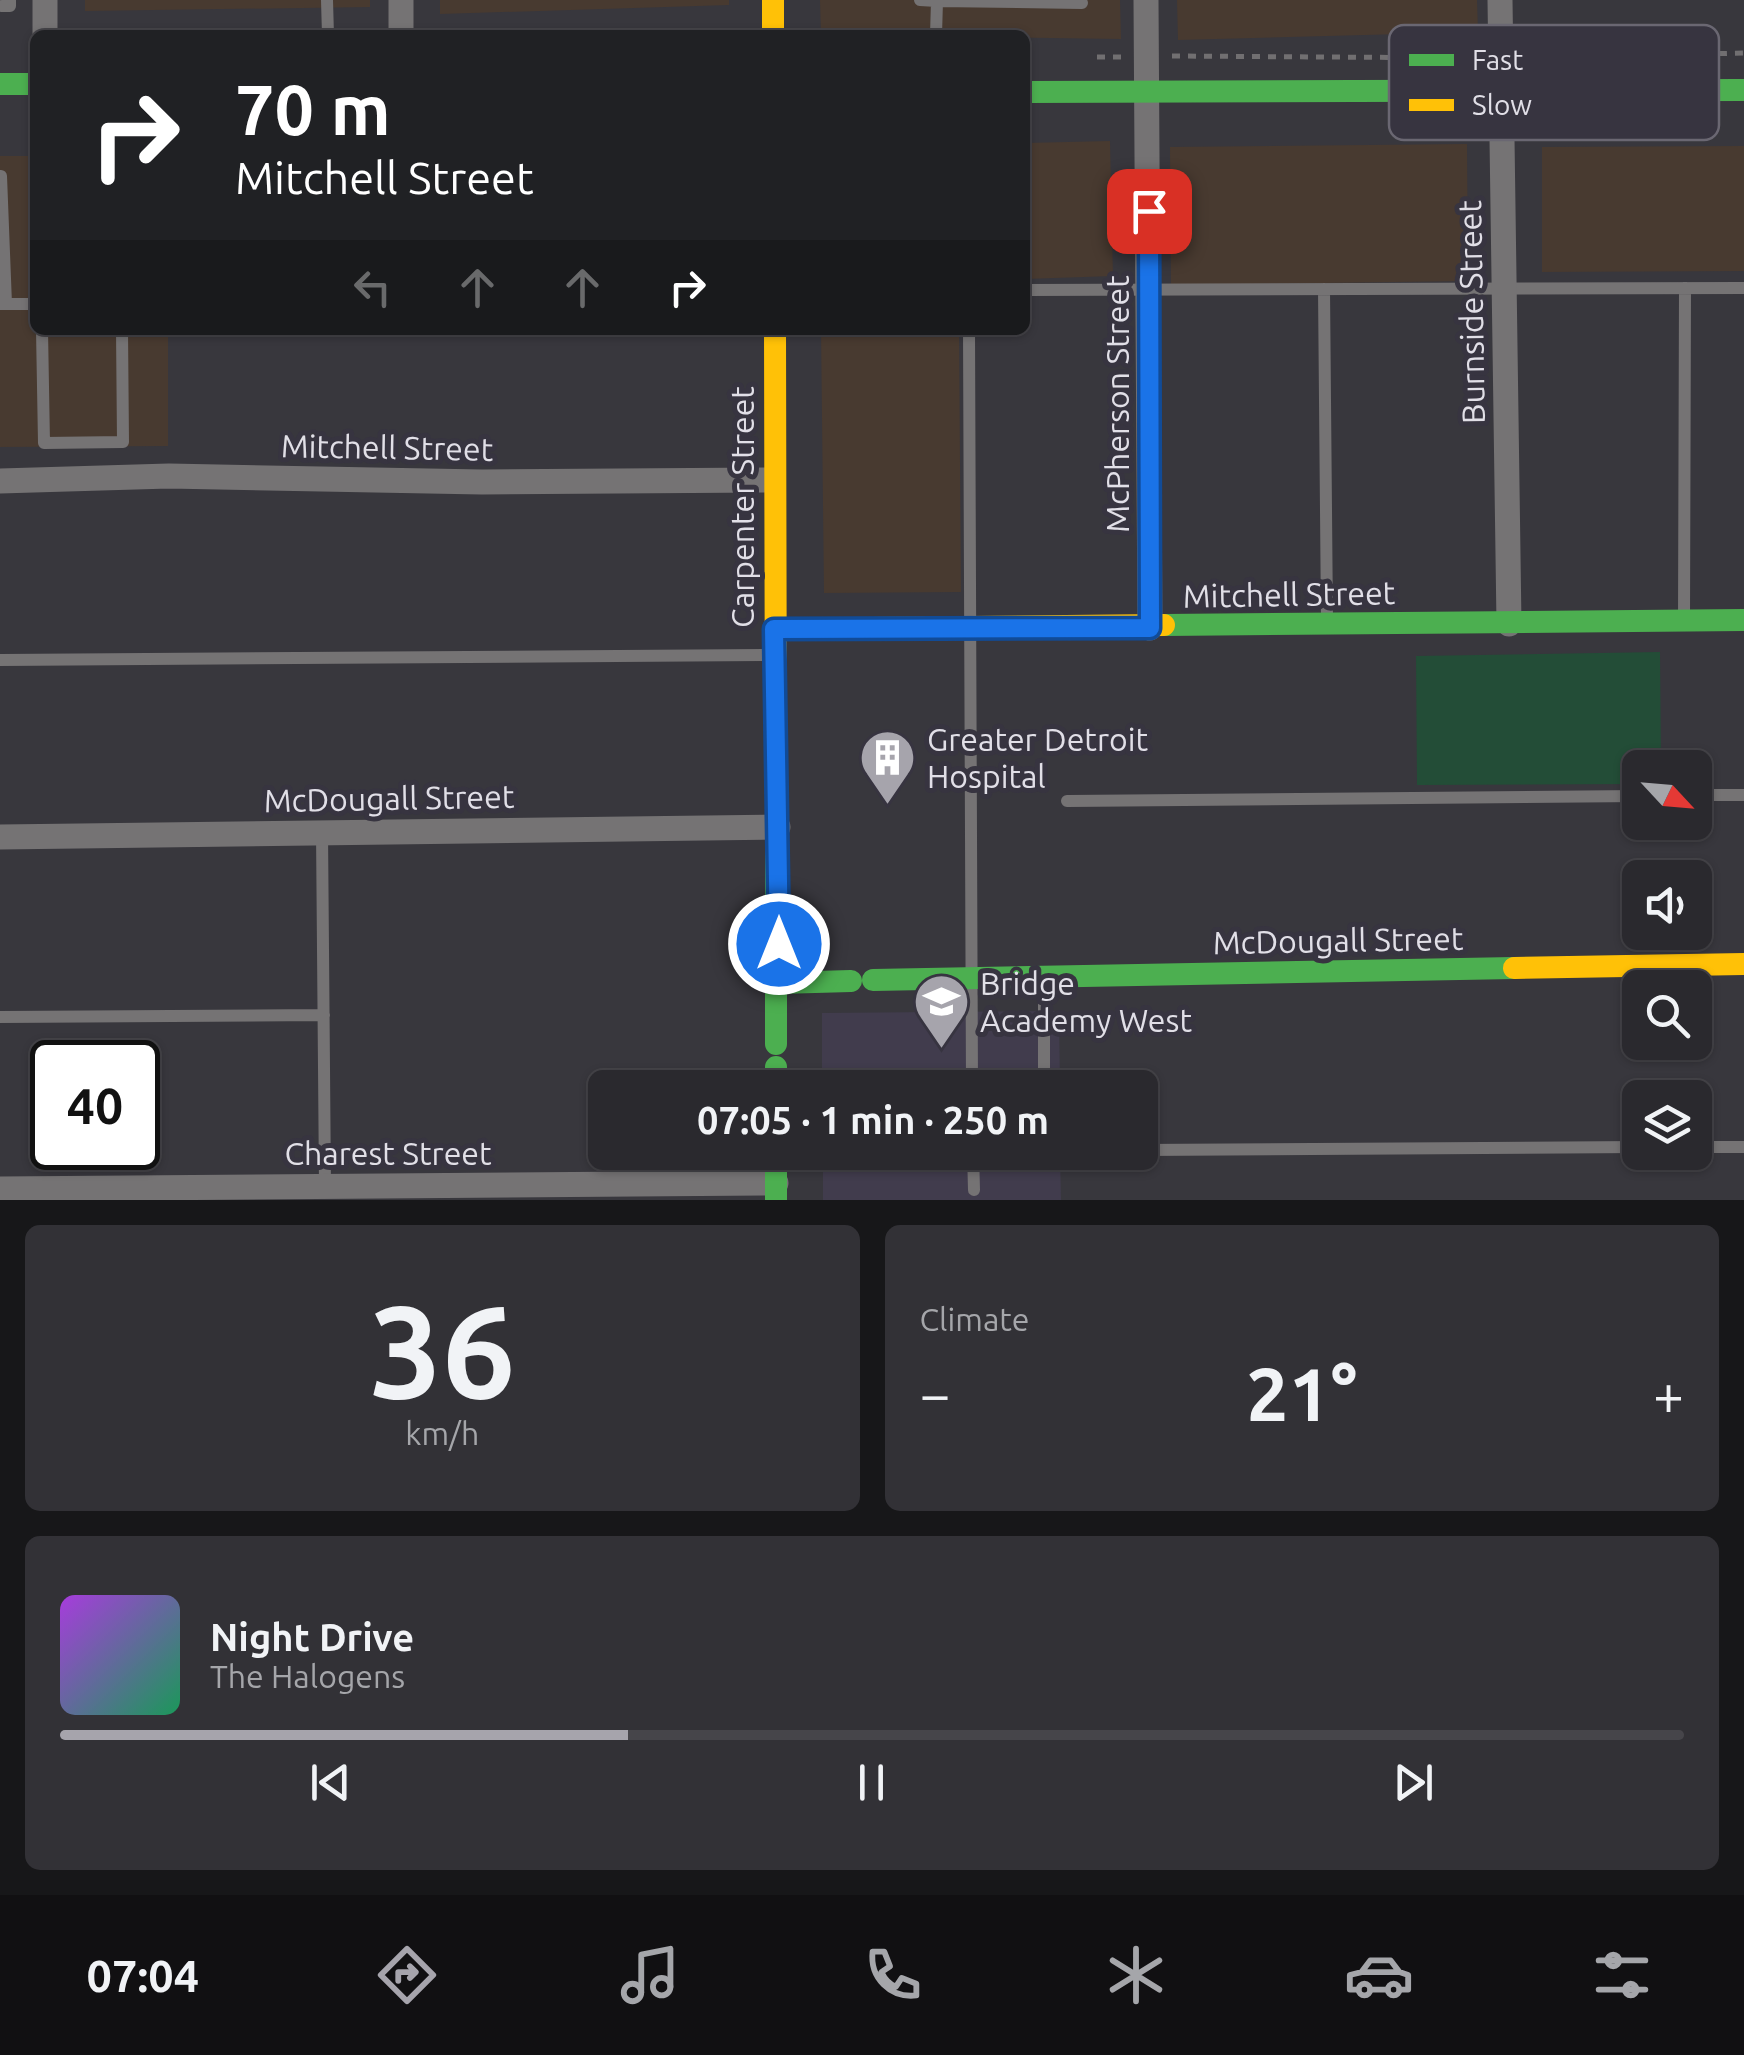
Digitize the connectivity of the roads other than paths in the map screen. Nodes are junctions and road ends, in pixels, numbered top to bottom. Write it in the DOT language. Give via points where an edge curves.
graph roads {
  1 [pos="45,0"];
  2 [pos="327,0"];
  3 [pos="402,0"];
  4 [pos="773,0"];
  5 [pos="920,0"];
  6 [pos="1146,0"];
  7 [pos="937,1"];
  8 [pos="1082,2"];
  9 [pos="46,30"];
  10 [pos="328,30"];
  11 [pos="401,30"];
  12 [pos="773,30"];
  13 [pos="936,30"];
  14 [pos="0,84"];
  15 [pos="30,84"];
  16 [pos="1719,90"];
  17 [pos="1744,90"];
  18 [pos="1030,92"];
  19 [pos="1148,93"];
  20 [pos="1389,94"];
  21 [pos="1502,140"];
  22 [pos="1,176"];
  23 [pos="1504,288"];
  24 [pos="1684,288"];
  25 [pos="1744,288"];
  26 [pos="1149,289"];
  27 [pos="1324,289"];
  28 [pos="1030,290"];
  29 [pos="3,304"];
  30 [pos="30,304"];
  31 [pos="42,335"];
  32 [pos="122,335"];
  33 [pos="776,335"];
  34 [pos="969,335"];
  35 [pos="773,480"];
  36 [pos="0,481"];
  37 [pos="1744,620"];
  38 [pos="1684,621"];
  39 [pos="1509,624"];
  40 [pos="1328,626"];
  41 [pos="969,628"];
  42 [pos="1150,628"];
  43 [pos="774,629"];
  44 [pos="774,655"];
  45 [pos="0,660"];
  46 [pos="1744,794"];
  47 [pos="1712,795"];
  48 [pos="1622,796"];
  49 [pos="1067,801"];
  50 [pos="778,827"];
  51 [pos="322,831"];
  52 [pos="0,837"];
  53 [pos="1744,964"];
  54 [pos="1044,978"];
  55 [pos="970,979"];
  56 [pos="779,983"];
  57 [pos="324,1015"];
  58 [pos="0,1017"];
  59 [pos="776,1066"];
  60 [pos="972,1070"];
  61 [pos="1044,1070"];
  62 [pos="1712,1147"];
  63 [pos="1744,1147"];
  64 [pos="1622,1148"];
  65 [pos="1158,1150"];
  66 [pos="973,1170"];
  67 [pos="324,1186"];
  68 [pos="0,1189"];
  69 [pos="974,1190"];
  70 [pos="776,1192"];
  1 -- 9 [label="street"];
  2 -- 10 [label="lane"];
  3 -- 11 [label="street"];
  4 -- 12 [label="street"];
  5 -- 7 [label="lane"];
  6 -- 19 [label="street, McPherson Street"];
  7 -- 8 [label="lane"];
  7 -- 13 [label="lane"];
  14 -- 15 [label="street"];
  16 -- 17 [label="street"];
  18 -- 19 [label="street"];
  19 -- 20 [label="street"];
  19 -- 26 [label="street, McPherson Street"];
  21 -- 23 [label="street, Burnside Street"];
  22 -- 29 [label="lane"];
  23 -- 24 [label="lane"];
  23 -- 27 [label="lane"];
  23 -- 39 [label="street, Burnside Street"];
  24 -- 25 [label="lane"];
  24 -- 38 [label="lane"];
  26 -- 27 [label="lane"];
  26 -- 28 [label="lane"];
  26 -- 42 [label="street, McPherson Street"];
  27 -- 40 [label="lane"];
  29 -- 30 [label="lane"];
  31 -- 32 [label="lane" via="44,443 124,442"];
  33 -- 35 [label="street, Carpenter Street"];
  34 -- 41 [label="lane"];
  35 -- 36 [label="street, Mitchell Street"];
  35 -- 43 [label="street, Carpenter Street"];
  37 -- 38 [label="street, Mitchell Street"];
  38 -- 39 [label="street, Mitchell Street"];
  39 -- 40 [label="street, Mitchell Street"];
  40 -- 42 [label="street, Mitchell Street"];
  41 -- 42 [label="street, Mitchell Street"];
  41 -- 43 [label="street, Mitchell Street"];
  41 -- 55 [label="lane"];
  43 -- 44 [label="street, Carpenter Street"];
  44 -- 45 [label="lane"];
  44 -- 50 [label="street, Carpenter Street"];
  46 -- 47 [label="lane"];
  48 -- 49 [label="lane"];
  50 -- 51 [label="street, McDougall Street"];
  50 -- 56 [label="street, Carpenter Street"];
  51 -- 52 [label="street, McDougall Street"];
  51 -- 57 [label="lane"];
  53 -- 54 [label="street, McDougall Street"];
  54 -- 55 [label="street, McDougall Street"];
  54 -- 61 [label="lane"];
  55 -- 56 [label="street, McDougall Street"];
  55 -- 60 [label="lane"];
  56 -- 59 [label="street, Carpenter Street"];
  57 -- 58 [label="lane"];
  57 -- 67 [label="lane"];
  62 -- 63 [label="lane"];
  64 -- 65 [label="lane"];
  66 -- 69 [label="lane"];
  67 -- 68 [label="street, Charest Street"];
  67 -- 70 [label="street, Charest Street"];
}
